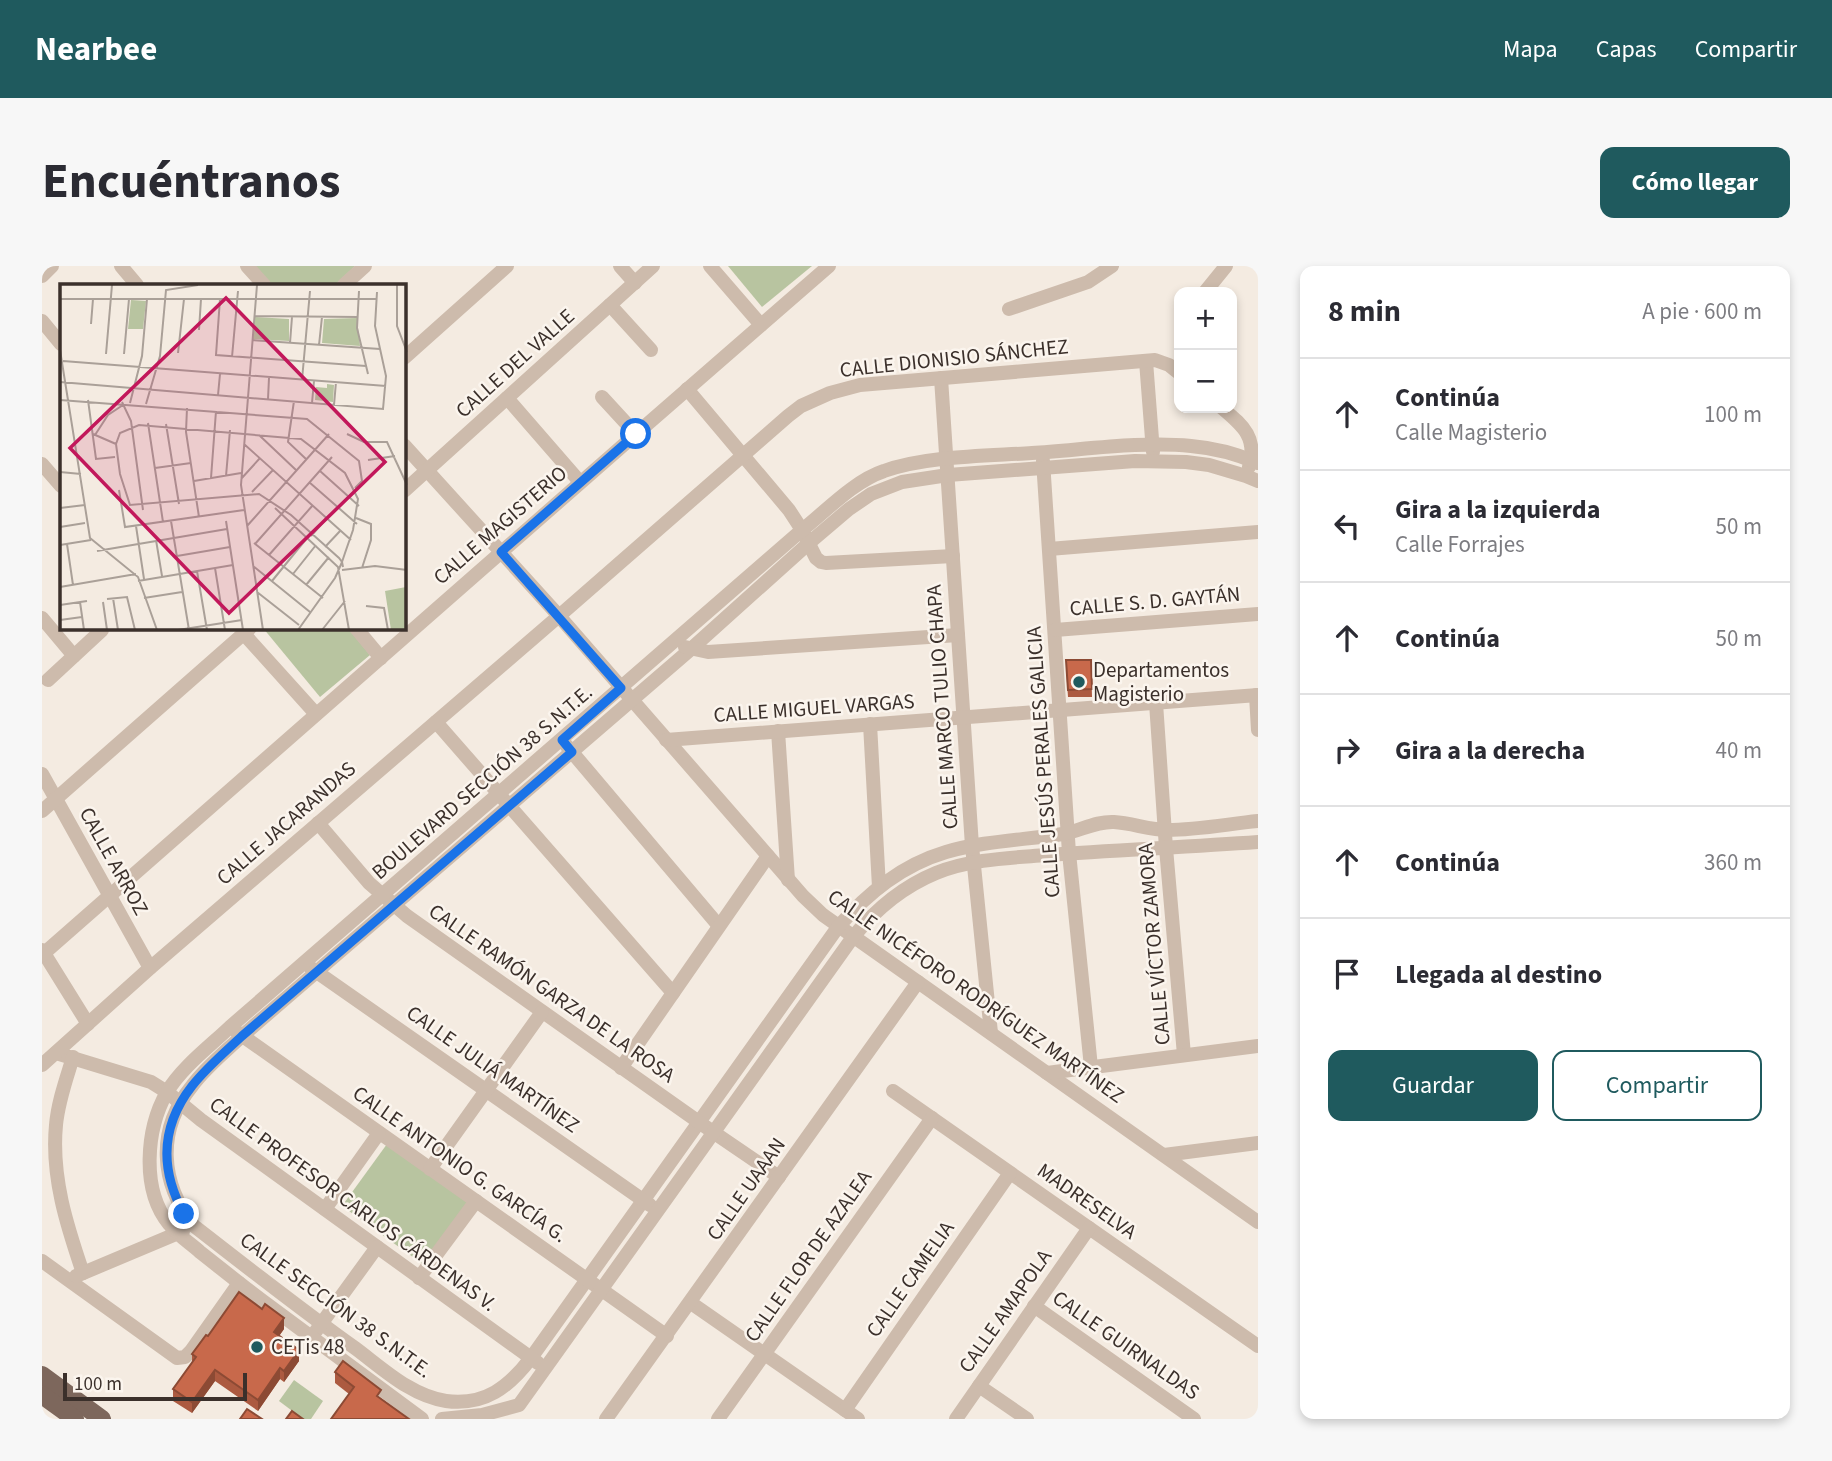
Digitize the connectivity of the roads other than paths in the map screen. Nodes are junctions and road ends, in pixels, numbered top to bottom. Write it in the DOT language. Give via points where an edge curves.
graph roads {
  1 [pos="52,266"];
  2 [pos="121,266"];
  3 [pos="247,266"];
  4 [pos="365,266"];
  5 [pos="507,266"];
  6 [pos="620,266"];
  7 [pos="653,266"];
  8 [pos="710,266"];
  9 [pos="829,266"];
  10 [pos="1112,266"];
  11 [pos="1226,266"];
  12 [pos="42,276"];
  13 [pos="635,283"];
  14 [pos="136,284"];
  15 [pos="263,284"];
  16 [pos="345,284"];
  17 [pos="1209,287"];
  18 [pos="610,305"];
  19 [pos="1009,309"];
  20 [pos="42,321"];
  21 [pos="761,325"];
  22 [pos="60,343"];
  23 [pos="651,350"];
  24 [pos="406,356"];
  25 [pos="1146,361"];
  26 [pos="1174,370"];
  27 [pos="941,378"];
  28 [pos="687,389"];
  29 [pos="602,397"];
  30 [pos="508,398"];
  31 [pos="1228,413"];
  32 [pos="636,434"];
  33 [pos="406,447"];
  34 [pos="1042,453"];
  35 [pos="1153,453"];
  36 [pos="743,455"];
  37 [pos="946,459"];
  38 [pos="1255,462"];
  39 [pos="42,464"];
  40 [pos="1043,468"];
  41 [pos="427,470"];
  42 [pos="948,475"];
  43 [pos="1252,479"];
  44 [pos="580,482"];
  45 [pos="60,485"];
  46 [pos="406,489"];
  47 [pos="1258,532"];
  48 [pos="806,537"];
  49 [pos="1049,549"];
  50 [pos="501,552"];
  51 [pos="953,556"];
  52 [pos="1258,614"];
  53 [pos="559,616"];
  54 [pos="42,618"];
  55 [pos="101,630"];
  56 [pos="358,630"];
  57 [pos="247,631"];
  58 [pos="1055,631"];
  59 [pos="958,635"];
  60 [pos="674,643"];
  61 [pos="691,649"];
  62 [pos="74,656"];
  63 [pos="381,658"];
  64 [pos="48,680"];
  65 [pos="621,688"];
  66 [pos="1257,695"];
  67 [pos="632,700"];
  68 [pos="1156,703"];
  69 [pos="1060,710"];
  70 [pos="316,714"];
  71 [pos="963,718"];
  72 [pos="436,722"];
  73 [pos="870,724"];
  74 [pos="1258,730"];
  75 [pos="778,731"];
  76 [pos="562,740"];
  77 [pos="666,740"];
  78 [pos="572,752"];
  79 [pos="42,774"];
  80 [pos="499,794"];
  81 [pos="56,799"];
  82 [pos="509,806"];
  83 [pos="42,811"];
  84 [pos="1258,821"];
  85 [pos="318,823"];
  86 [pos="1165,830"];
  87 [pos="1067,833"];
  88 [pos="1258,843"];
  89 [pos="972,846"];
  90 [pos="1166,848"];
  91 [pos="1069,853"];
  92 [pos="768,856"];
  93 [pos="974,862"];
  94 [pos="788,880"];
  95 [pos="879,887"];
  96 [pos="110,895"];
  97 [pos="388,901"];
  98 [pos="719,926"];
  99 [pos="838,927"];
  100 [pos="853,937"];
  101 [pos="43,953"];
  102 [pos="304,963"];
  103 [pos="150,968"];
  104 [pos="317,972"];
  105 [pos="918,982"];
  106 [pos="673,993"];
  107 [pos="542,1012"];
  108 [pos="88,1024"];
  109 [pos="236,1032"];
  110 [pos="991,1033"];
  111 [pos="1258,1046"];
  112 [pos="56,1053"];
  113 [pos="1184,1055"];
  114 [pos="73,1057"];
  115 [pos="42,1065"];
  116 [pos="1091,1067"];
  117 [pos="621,1068"];
  118 [pos="1047,1073"];
  119 [pos="486,1090"];
  120 [pos="893,1091"];
  121 [pos="167,1092"];
  122 [pos="180,1103"];
  123 [pos="932,1118"];
  124 [pos="699,1122"];
  125 [pos="712,1132"];
  126 [pos="379,1133"];
  127 [pos="1258,1143"];
  128 [pos="1164,1155"];
  129 [pos="430,1168"];
  130 [pos="1010,1173"];
  131 [pos="779,1177"];
  132 [pos="644,1200"];
  133 [pos="476,1201"];
  134 [pos="325,1209"];
  135 [pos="657,1210"];
  136 [pos="1258,1222"];
  137 [pos="194,1226"];
  138 [pos="1089,1228"];
  139 [pos="177,1234"];
  140 [pos="377,1247"];
  141 [pos="42,1261"];
  142 [pos="83,1273"];
  143 [pos="419,1278"];
  144 [pos="68,1280"];
  145 [pos="588,1280"];
  146 [pos="239,1283"];
  147 [pos="602,1290"];
  148 [pos="691,1303"];
  149 [pos="1034,1306"];
  150 [pos="321,1324"];
  151 [pos="667,1336"];
  152 [pos="312,1337"];
  153 [pos="1258,1346"];
  154 [pos="764,1354"];
  155 [pos="531,1358"];
  156 [pos="545,1368"];
  157 [pos="42,1375"];
  158 [pos="979,1386"];
  159 [pos="42,1395"];
  160 [pos="519,1405"];
  161 [pos="845,1410"];
  162 [pos="75,1419"];
  163 [pos="103,1419"];
  164 [pos="422,1419"];
  165 [pos="442,1419"];
  166 [pos="508,1419"];
  167 [pos="606,1419"];
  168 [pos="718,1419"];
  169 [pos="858,1419"];
  170 [pos="956,1419"];
  171 [pos="1027,1419"];
  172 [pos="1194,1419"];
  1 -- 12 [label="street"];
  2 -- 14 [label="street"];
  3 -- 15 [label="street"];
  4 -- 16 [label="street"];
  5 -- 24 [label="street"];
  6 -- 13 [label="street"];
  7 -- 13 [label="street, CALLE DEL VALLE"];
  8 -- 21 [label="street"];
  9 -- 21 [label="street, CALLE MAGISTERIO"];
  10 -- 19 [label="street" via="1088,282"];
  11 -- 17 [label="street"];
  13 -- 18 [label="street, CALLE DEL VALLE"];
  18 -- 23 [label="street"];
  18 -- 30 [label="street, CALLE DEL VALLE"];
  20 -- 22 [label="street"];
  21 -- 28 [label="street, CALLE MAGISTERIO"];
  25 -- 26 [label="street, CALLE DIONISIO SÁNCHEZ" via="1162,362"];
  25 -- 27 [label="street, CALLE DIONISIO SÁNCHEZ"];
  25 -- 35 [label="street"];
  27 -- 36 [label="street, CALLE DIONISIO SÁNCHEZ" via="860,385 830,393 788,415"];
  27 -- 37 [label="street, CALLE MARCO TULIO CHAPA"];
  28 -- 32 [label="street, CALLE MAGISTERIO"];
  28 -- 36 [label="street"];
  29 -- 32 [label="street"];
  30 -- 41 [label="street, CALLE DEL VALLE"];
  30 -- 44 [label="street"];
  31 -- 38 [label="street" via="1249,435"];
  32 -- 44 [label="street, CALLE MAGISTERIO"];
  33 -- 41 [label="street, CALLE NICÉFORO RODRÍGUEZ MARTÍNEZ"];
  34 -- 35 [label="street, BOULEVARD SECCIÓN 38 S.N.T.E."];
  34 -- 37 [label="street, BOULEVARD SECCIÓN 38 S.N.T.E."];
  34 -- 40 [label="street, CALLE JESÚS PERALES GALICIA"];
  35 -- 38 [label="street, BOULEVARD SECCIÓN 38 S.N.T.E." via="1203,447"];
  35 -- 40 [label="street, BOULEVARD SECCIÓN 38 S.N.T.E."];
  35 -- 43 [label="street, BOULEVARD SECCIÓN 38 S.N.T.E."];
  36 -- 48 [label="street"];
  36 -- 53 [label="street, CALLE DIONISIO SÁNCHEZ"];
  37 -- 42 [label="street, CALLE MARCO TULIO CHAPA"];
  37 -- 48 [label="street, BOULEVARD SECCIÓN 38 S.N.T.E." via="881,471 854,488"];
  38 -- 43 [label="street"];
  39 -- 45 [label="street"];
  40 -- 42 [label="street, BOULEVARD SECCIÓN 38 S.N.T.E."];
  40 -- 49 [label="street, CALLE JESÚS PERALES GALICIA"];
  41 -- 46 [label="street, CALLE DEL VALLE"];
  41 -- 50 [label="street, CALLE NICÉFORO RODRÍGUEZ MARTÍNEZ"];
  42 -- 48 [label="street, BOULEVARD SECCIÓN 38 S.N.T.E." via="901,482 871,494"];
  42 -- 51 [label="street, CALLE MARCO TULIO CHAPA"];
  44 -- 50 [label="street, CALLE MAGISTERIO"];
  47 -- 49 [label="street"];
  48 -- 51 [label="street" via="816,558 826,563"];
  48 -- 60 [label="street, BOULEVARD SECCIÓN 38 S.N.T.E."];
  48 -- 61 [label="street, BOULEVARD SECCIÓN 38 S.N.T.E."];
  49 -- 58 [label="street, CALLE JESÚS PERALES GALICIA"];
  50 -- 53 [label="street, CALLE NICÉFORO RODRÍGUEZ MARTÍNEZ"];
  50 -- 63 [label="street, CALLE MAGISTERIO"];
  51 -- 59 [label="street, CALLE MARCO TULIO CHAPA"];
  52 -- 58 [label="street, CALLE S. D. GAYTÁN"];
  53 -- 65 [label="street, CALLE NICÉFORO RODRÍGUEZ MARTÍNEZ"];
  53 -- 72 [label="street, CALLE JACARANDAS"];
  54 -- 62 [label="street"];
  55 -- 62 [label="street"];
  56 -- 63 [label="street"];
  57 -- 70 [label="street"];
  57 -- 81 [label="street"];
  58 -- 69 [label="street, CALLE JESÚS PERALES GALICIA"];
  59 -- 61 [label="street" via="708,652"];
  59 -- 71 [label="street, CALLE MARCO TULIO CHAPA"];
  60 -- 61 [label="street"];
  60 -- 65 [label="street, BOULEVARD SECCIÓN 38 S.N.T.E."];
  61 -- 67 [label="street, BOULEVARD SECCIÓN 38 S.N.T.E."];
  62 -- 64 [label="street"];
  63 -- 70 [label="street, CALLE MAGISTERIO"];
  65 -- 67 [label="street, CALLE NICÉFORO RODRÍGUEZ MARTÍNEZ"];
  65 -- 76 [label="street, BOULEVARD SECCIÓN 38 S.N.T.E."];
  66 -- 68 [label="street, CALLE MIGUEL VARGAS"];
  66 -- 74 [label="street"];
  67 -- 77 [label="street, CALLE NICÉFORO RODRÍGUEZ MARTÍNEZ"];
  67 -- 78 [label="street, BOULEVARD SECCIÓN 38 S.N.T.E."];
  68 -- 69 [label="street, CALLE MIGUEL VARGAS"];
  68 -- 86 [label="street, CALLE VÍCTOR ZAMORA"];
  69 -- 71 [label="street, CALLE MIGUEL VARGAS"];
  69 -- 87 [label="street, CALLE JESÚS PERALES GALICIA"];
  70 -- 96 [label="street, CALLE MAGISTERIO"];
  71 -- 73 [label="street, CALLE MIGUEL VARGAS"];
  71 -- 89 [label="street, CALLE MARCO TULIO CHAPA"];
  72 -- 80 [label="street"];
  72 -- 85 [label="street, CALLE JACARANDAS"];
  73 -- 75 [label="street, CALLE MIGUEL VARGAS"];
  73 -- 95 [label="street"];
  75 -- 77 [label="street, CALLE MIGUEL VARGAS"];
  75 -- 94 [label="street"];
  76 -- 78 [label="street"];
  76 -- 80 [label="street, BOULEVARD SECCIÓN 38 S.N.T.E."];
  77 -- 92 [label="street, CALLE NICÉFORO RODRÍGUEZ MARTÍNEZ"];
  78 -- 82 [label="street, BOULEVARD SECCIÓN 38 S.N.T.E."];
  78 -- 98 [label="street"];
  79 -- 81 [label="street, CALLE ARROZ"];
  80 -- 82 [label="street"];
  80 -- 97 [label="street, BOULEVARD SECCIÓN 38 S.N.T.E."];
  81 -- 83 [label="street"];
  81 -- 96 [label="street, CALLE ARROZ"];
  82 -- 97 [label="street, BOULEVARD SECCIÓN 38 S.N.T.E."];
  82 -- 106 [label="street"];
  84 -- 86 [label="street"];
  85 -- 97 [label="street, CALLE RAMÓN GARZA DE LA ROSA"];
  85 -- 103 [label="street, CALLE JACARANDAS"];
  86 -- 87 [label="street" via="1114,822"];
  86 -- 90 [label="street, CALLE VÍCTOR ZAMORA"];
  87 -- 89 [label="street"];
  87 -- 91 [label="street, CALLE JESÚS PERALES GALICIA"];
  88 -- 90 [label="street"];
  89 -- 93 [label="street, CALLE MARCO TULIO CHAPA"];
  89 -- 95 [label="street" via="927,859"];
  90 -- 91 [label="street"];
  90 -- 113 [label="street, CALLE VÍCTOR ZAMORA"];
  91 -- 93 [label="street"];
  91 -- 116 [label="street, CALLE JESÚS PERALES GALICIA"];
  92 -- 94 [label="street, CALLE NICÉFORO RODRÍGUEZ MARTÍNEZ"];
  92 -- 98 [label="street"];
  93 -- 100 [label="street" via="936,873 897,894"];
  93 -- 110 [label="street, CALLE MARCO TULIO CHAPA"];
  94 -- 99 [label="street, CALLE NICÉFORO RODRÍGUEZ MARTÍNEZ"];
  95 -- 99 [label="street"];
  96 -- 101 [label="street, CALLE MAGISTERIO"];
  96 -- 103 [label="street, CALLE ARROZ"];
  97 -- 102 [label="street, BOULEVARD SECCIÓN 38 S.N.T.E."];
  97 -- 104 [label="street, BOULEVARD SECCIÓN 38 S.N.T.E."];
  97 -- 107 [label="street, CALLE RAMÓN GARZA DE LA ROSA"];
  98 -- 106 [label="street"];
  99 -- 100 [label="street, CALLE NICÉFORO RODRÍGUEZ MARTÍNEZ"];
  99 -- 124 [label="street"];
  100 -- 105 [label="street, CALLE NICÉFORO RODRÍGUEZ MARTÍNEZ"];
  100 -- 125 [label="street"];
  101 -- 108 [label="street"];
  102 -- 104 [label="street, CALLE JULIÁ MARTÍNEZ"];
  102 -- 109 [label="street, BOULEVARD SECCIÓN 38 S.N.T.E."];
  103 -- 108 [label="street, CALLE JACARANDAS"];
  104 -- 109 [label="street, BOULEVARD SECCIÓN 38 S.N.T.E."];
  104 -- 119 [label="street, CALLE JULIÁ MARTÍNEZ"];
  105 -- 110 [label="street, CALLE NICÉFORO RODRÍGUEZ MARTÍNEZ"];
  105 -- 131 [label="street, CALLE UAAAN"];
  106 -- 117 [label="street"];
  107 -- 117 [label="street, CALLE RAMÓN GARZA DE LA ROSA"];
  107 -- 119 [label="street"];
  108 -- 112 [label="street, CALLE JACARANDAS"];
  109 -- 121 [label="street, BOULEVARD SECCIÓN 38 S.N.T.E." via="190,1065"];
  109 -- 122 [label="street, BOULEVARD SECCIÓN 38 S.N.T.E."];
  109 -- 126 [label="street, CALLE ANTONIO G. GARCÍA G."];
  110 -- 118 [label="street, CALLE NICÉFORO RODRÍGUEZ MARTÍNEZ"];
  111 -- 113 [label="street"];
  112 -- 114 [label="street, CALLE PROFESOR CARLOS CÁRDENAS V."];
  112 -- 115 [label="street, CALLE JACARANDAS"];
  113 -- 116 [label="street"];
  114 -- 121 [label="street, CALLE PROFESOR CARLOS CÁRDENAS V." via="141,1077"];
  114 -- 142 [label="street" via="59,1106 54,1150 61,1201"];
  116 -- 118 [label="street"];
  117 -- 124 [label="street, CALLE RAMÓN GARZA DE LA ROSA"];
  118 -- 128 [label="street, CALLE NICÉFORO RODRÍGUEZ MARTÍNEZ"];
  119 -- 129 [label="street"];
  119 -- 132 [label="street, CALLE JULIÁ MARTÍNEZ"];
  120 -- 123 [label="street, MADRESELVA"];
  121 -- 122 [label="street, CALLE PROFESOR CARLOS CÁRDENAS V."];
  121 -- 139 [label="street, BOULEVARD SECCIÓN 38 S.N.T.E." via="153,1130 150,1174 158,1207"];
  122 -- 134 [label="street, CALLE PROFESOR CARLOS CÁRDENAS V."];
  122 -- 137 [label="street, BOULEVARD SECCIÓN 38 S.N.T.E." via="168,1139 168,1174 177,1202"];
  123 -- 130 [label="street, MADRESELVA"];
  123 -- 154 [label="street, CALLE FLOR DE AZALEA"];
  124 -- 125 [label="street, CALLE RAMÓN GARZA DE LA ROSA"];
  124 -- 132 [label="street"];
  125 -- 131 [label="street, CALLE RAMÓN GARZA DE LA ROSA"];
  125 -- 135 [label="street"];
  126 -- 129 [label="street, CALLE ANTONIO G. GARCÍA G."];
  126 -- 134 [label="street"];
  127 -- 128 [label="street"];
  128 -- 136 [label="street, CALLE NICÉFORO RODRÍGUEZ MARTÍNEZ"];
  129 -- 133 [label="street, CALLE ANTONIO G. GARCÍA G."];
  130 -- 138 [label="street, MADRESELVA"];
  130 -- 161 [label="street, CALLE CAMELIA"];
  131 -- 148 [label="street, CALLE UAAAN"];
  132 -- 135 [label="street, CALLE JULIÁ MARTÍNEZ"];
  132 -- 145 [label="street"];
  133 -- 143 [label="street"];
  133 -- 145 [label="street, CALLE ANTONIO G. GARCÍA G."];
  134 -- 140 [label="street, CALLE PROFESOR CARLOS CÁRDENAS V."];
  135 -- 147 [label="street"];
  137 -- 139 [label="street"];
  137 -- 150 [label="street, CALLE SECCIÓN 38 S.N.T.E."];
  138 -- 149 [label="street, CALLE AMAPOLA"];
  138 -- 153 [label="street, MADRESELVA"];
  139 -- 142 [label="street"];
  139 -- 146 [label="street, CALLE SECCIÓN 38 S.N.T.E."];
  140 -- 143 [label="street, CALLE PROFESOR CARLOS CÁRDENAS V."];
  140 -- 150 [label="street"];
  141 -- 144 [label="street"];
  142 -- 144 [label="street"];
  143 -- 155 [label="street, CALLE PROFESOR CARLOS CÁRDENAS V."];
  144 -- 146 [label="street" via="177,1358 191,1351"];
  145 -- 147 [label="street, CALLE ANTONIO G. GARCÍA G."];
  145 -- 155 [label="street"];
  146 -- 152 [label="street, CALLE SECCIÓN 38 S.N.T.E."];
  147 -- 151 [label="street, CALLE ANTONIO G. GARCÍA G."];
  147 -- 156 [label="street"];
  148 -- 151 [label="street, CALLE UAAAN"];
  148 -- 154 [label="street"];
  149 -- 158 [label="street, CALLE AMAPOLA"];
  149 -- 172 [label="street, CALLE GUIRNALDAS"];
  150 -- 152 [label="street"];
  150 -- 155 [label="street, CALLE SECCIÓN 38 S.N.T.E." via="416,1391 436,1399 461,1402 490,1395 512,1381"];
  151 -- 167 [label="street, CALLE UAAAN"];
  152 -- 164 [label="street, CALLE SECCIÓN 38 S.N.T.E."];
  154 -- 161 [label="street"];
  154 -- 168 [label="street, CALLE FLOR DE AZALEA"];
  155 -- 156 [label="street, CALLE PROFESOR CARLOS CÁRDENAS V."];
  156 -- 160 [label="street"];
  157 -- 163 [label="main road"];
  158 -- 170 [label="street, CALLE AMAPOLA"];
  158 -- 171 [label="street"];
  159 -- 162 [label="main road"];
  160 -- 165 [label="street"];
  160 -- 166 [label="street"];
  161 -- 169 [label="street"];
}
